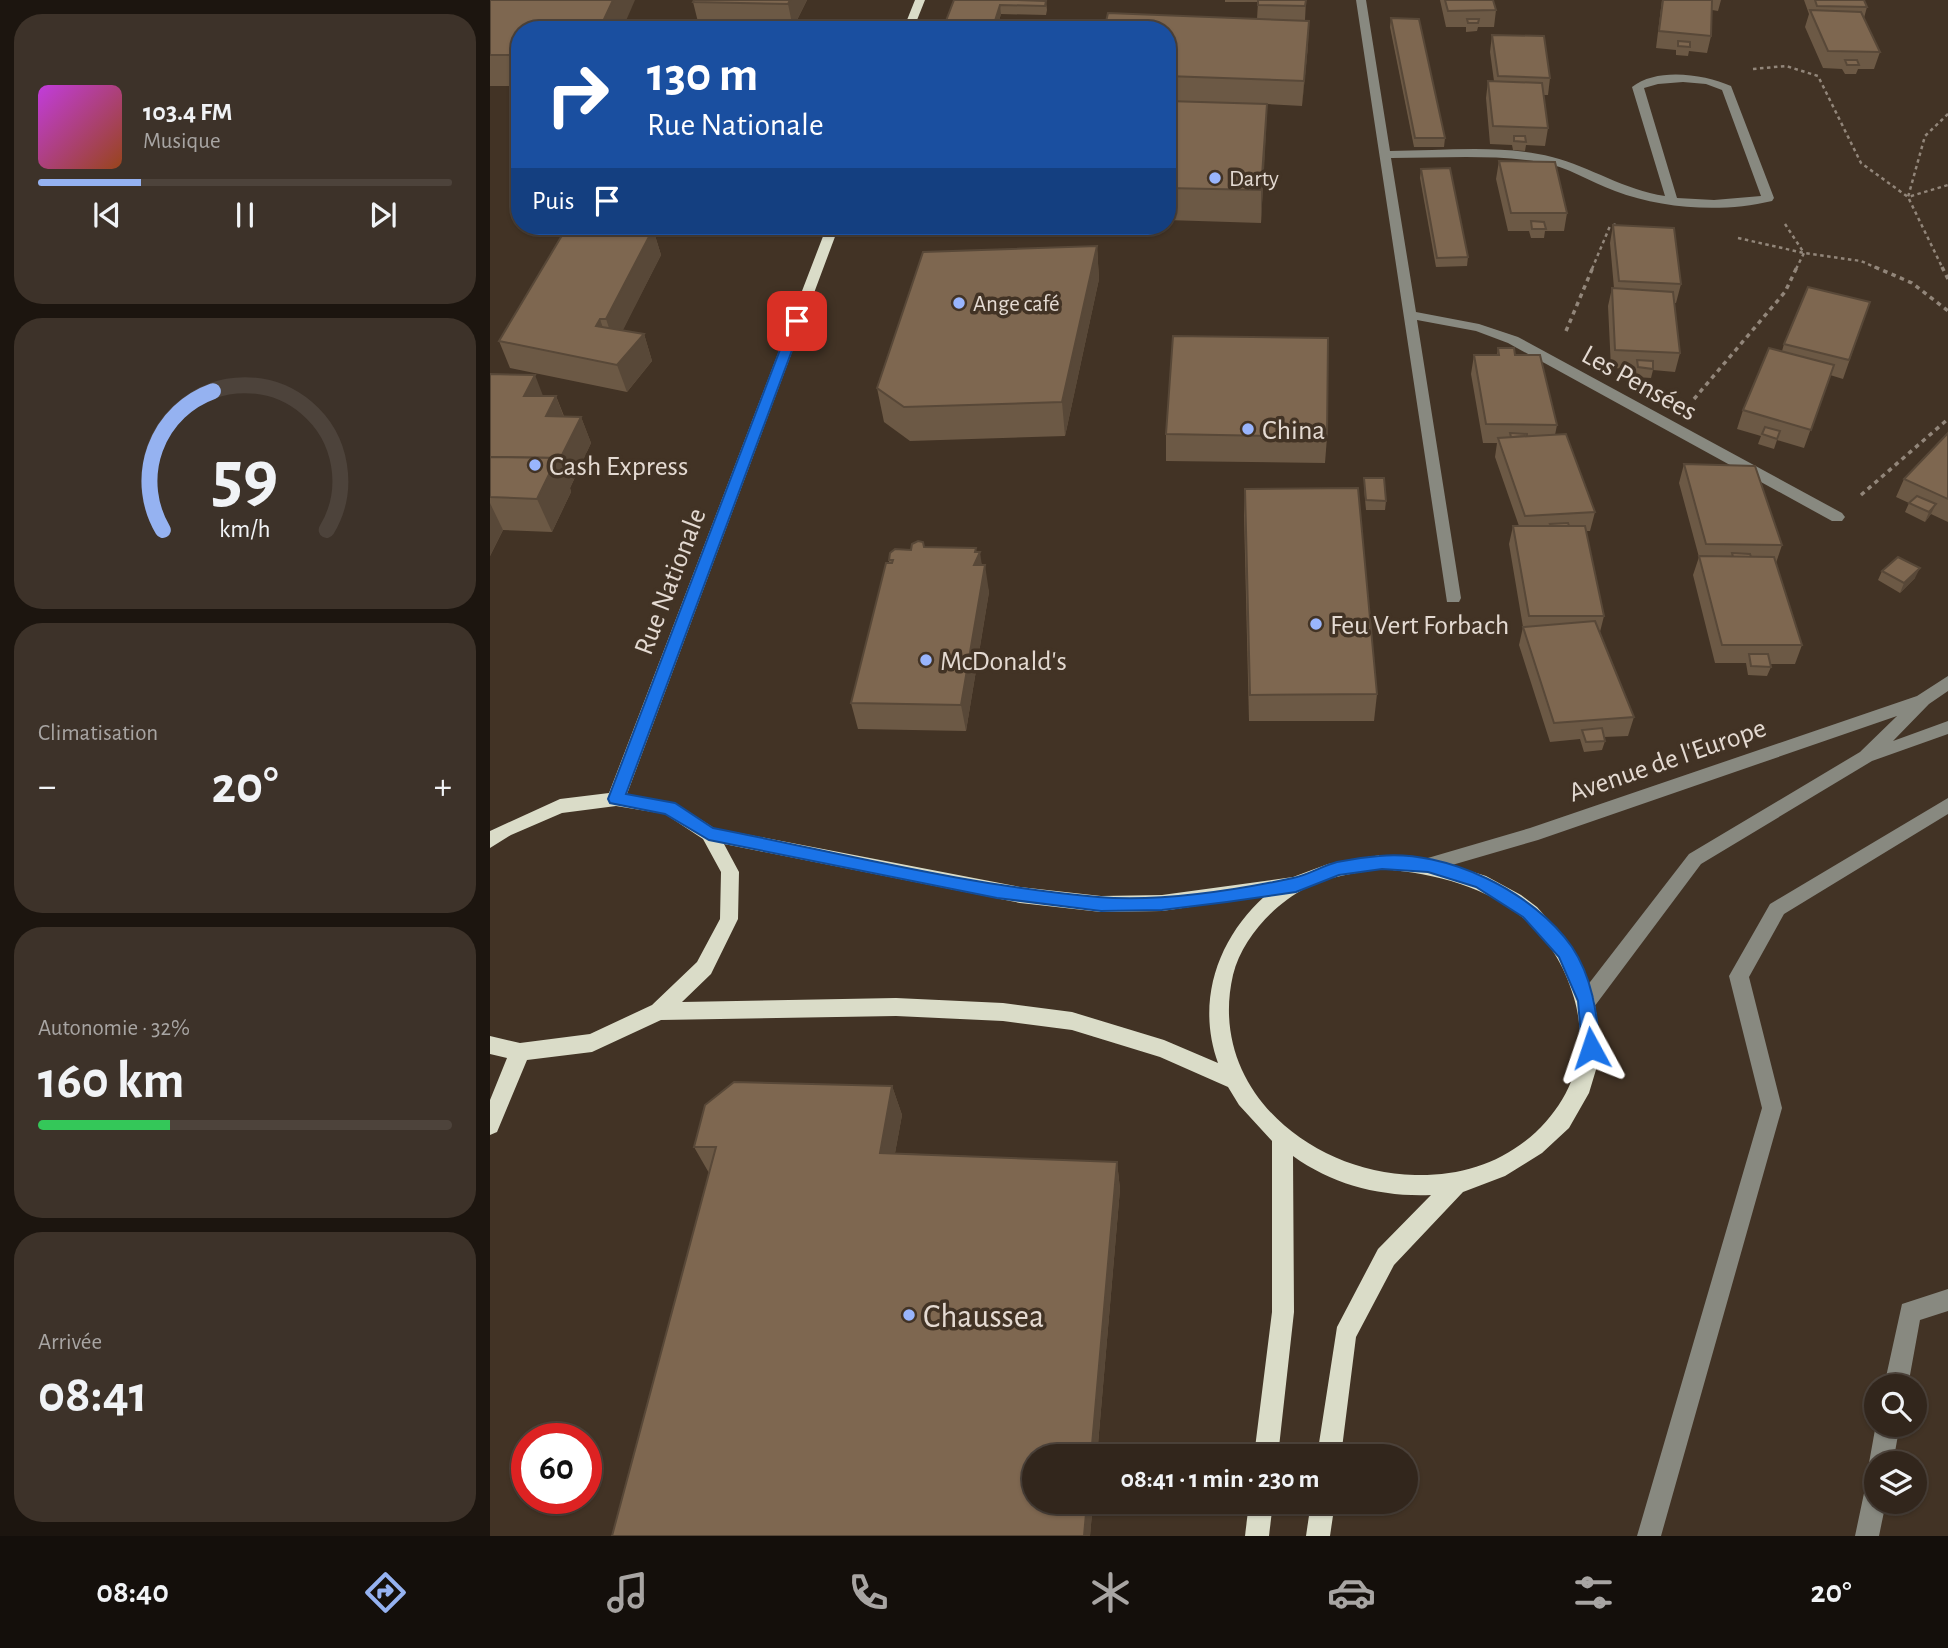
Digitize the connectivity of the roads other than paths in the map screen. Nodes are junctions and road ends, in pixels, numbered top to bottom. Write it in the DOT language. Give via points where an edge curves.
graph roads {
  1 [pos="920,0"];
  2 [pos="1361,0"];
  3 [pos="912,21"];
  4 [pos="1384,153"];
  5 [pos="1672,200"];
  6 [pos="830,235"];
  7 [pos="1411,315"];
  8 [pos="1837,517"];
  9 [pos="1453,598"];
  10 [pos="1948,682"];
  11 [pos="1923,700"];
  12 [pos="1948,727"];
  13 [pos="1866,757"];
  14 [pos="616,799"];
  15 [pos="1948,805"];
  16 [pos="709,834"];
  17 [pos="490,841"];
  18 [pos="1428,865"];
  19 [pos="1296,885"];
  20 [pos="1587,1001"];
  21 [pos="659,1011"];
  22 [pos="490,1045"];
  23 [pos="520,1052"];
  24 [pos="1232,1079"];
  25 [pos="490,1125"];
  26 [pos="1282,1139"];
  27 [pos="1457,1183"];
  28 [pos="1948,1300"];
  29 [pos="1898,1374"];
  30 [pos="1267,1444"];
  31 [pos="1331,1444"];
  32 [pos="1260,1514"];
  33 [pos="1321,1514"];
  34 [pos="1871,1514"];
  35 [pos="1257,1536"];
  36 [pos="1318,1536"];
  37 [pos="1649,1536"];
  38 [pos="1867,1536"];
  1 -- 3 [label="main road"];
  2 -- 4 [label="street"];
  4 -- 5 [label="street" via="1539,158 1580,169 1621,190"];
  4 -- 7 [label="street"];
  5 -- 5 [label="street" via="1746,205 1768,198 1727,88 1715,82 1651,80 1638,87"];
  6 -- 14 [label="main road, Rue Nationale"];
  7 -- 8 [label="street, Les Pensées" via="1479,328 1513,340"];
  7 -- 9 [label="street"];
  10 -- 11 [label="street, Avenue de l'Europe"];
  11 -- 13 [label="street, Avenue de l'Europe"];
  11 -- 18 [label="street, Avenue de l'Europe" via="1532,835"];
  12 -- 13 [label="street"];
  13 -- 20 [label="street, Avenue de l'Europe" via="1695,859"];
  14 -- 16 [label="main road" via="669,808"];
  14 -- 17 [label="main road" via="560,806"];
  15 -- 37 [label="street" via="1777,909 1739,976 1772,1108"];
  16 -- 19 [label="main road" via="1007,893 1101,904 1162,903"];
  16 -- 21 [label="main road" via="730,872 729,919 704,968"];
  18 -- 19 [label="main road" via="1382,862 1337,869"];
  18 -- 20 [label="main road" via="1482,882 1529,912 1565,952"];
  19 -- 24 [label="main road" via="1260,912 1233,947 1218,988 1218,1033"];
  20 -- 27 [label="main road" via="1591,1048 1579,1094 1551,1134 1508,1165"];
  21 -- 23 [label="main road" via="592,1043"];
  21 -- 24 [label="main road" via="896,1007 1003,1012 1072,1021 1164,1049"];
  22 -- 23 [label="main road"];
  23 -- 25 [label="main road"];
  24 -- 26 [label="main road" via="1254,1112"];
  26 -- 27 [label="main road" via="1335,1170 1371,1180 1395,1185"];
  26 -- 30 [label="main road" via="1283,1312"];
  27 -- 31 [label="main road" via="1386,1257 1345,1335"];
  28 -- 29 [label="street" via="1910,1312"];
  32 -- 35 [label="main road"];
  33 -- 36 [label="main road"];
  34 -- 38 [label="street"];
}
